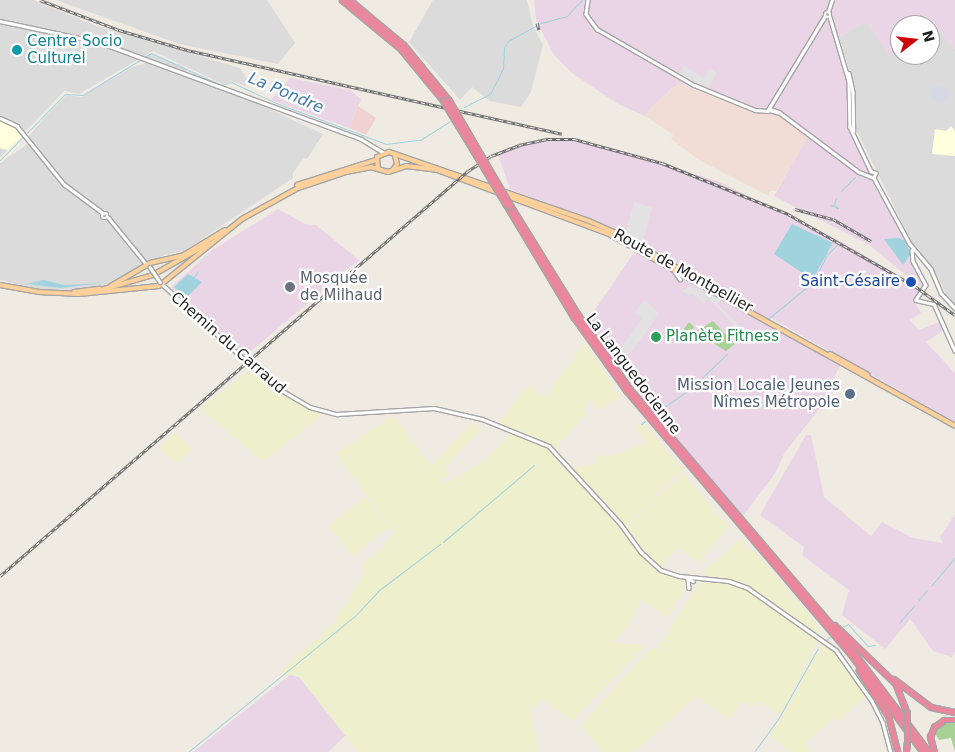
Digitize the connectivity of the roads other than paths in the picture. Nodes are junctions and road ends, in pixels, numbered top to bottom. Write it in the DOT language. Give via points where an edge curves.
graph roads {
  1 [pos="342,0"];
  2 [pos="350,0"];
  3 [pos="588,0"];
  4 [pos="832,0"];
  5 [pos="829,12"];
  6 [pos="828,18"];
  7 [pos="0,21"];
  8 [pos="770,110"];
  9 [pos="0,118"];
  10 [pos="376,148"];
  11 [pos="384,152"];
  12 [pos="394,155"];
  13 [pos="376,158"];
  14 [pos="366,166"];
  15 [pos="379,169"];
  16 [pos="394,170"];
  17 [pos="872,171"];
  18 [pos="868,174"];
  19 [pos="874,178"];
  20 [pos="237,223"];
  21 [pos="910,244"];
  22 [pos="918,255"];
  23 [pos="914,257"];
  24 [pos="654,258"];
  25 [pos="922,258"];
  26 [pos="919,263"];
  27 [pos="926,263"];
  28 [pos="148,266"];
  29 [pos="680,279"];
  30 [pos="161,283"];
  31 [pos="0,285"];
  32 [pos="57,293"];
  33 [pos="955,308"];
  34 [pos="955,351"];
  35 [pos="955,425"];
  36 [pos="685,576"];
  37 [pos="688,579"];
  38 [pos="694,581"];
  39 [pos="689,588"];
  40 [pos="814,604"];
  41 [pos="853,658"];
  42 [pos="879,667"];
  43 [pos="955,712"];
  44 [pos="955,720"];
  45 [pos="891,752"];
  46 [pos="898,752"];
  47 [pos="906,752"];
  48 [pos="922,752"];
  49 [pos="929,752"];
  50 [pos="934,752"];
  1 -- 41 [label="highway, La Languedocienne, bridge" via="401,49 443,100 574,317 627,391"];
  2 -- 40 [label="highway, La Languedocienne, bridge" via="404,45 449,100 577,313 630,389"];
  3 -- 8 [label="street" via="586,14 597,29 705,91 756,110"];
  4 -- 5 [label="street"];
  5 -- 6 [label="street"];
  5 -- 6 [label="street"];
  6 -- 8 [label="street" via="822,19"];
  6 -- 17 [label="street" via="853,86 851,119 856,138"];
  7 -- 10 [label="street" via="88,40 148,60 361,139"];
  8 -- 18 [label="street" via="780,113 859,172"];
  9 -- 28 [label="street, Chemin du Carraud" via="14,124 52,171 120,231"];
  10 -- 11 [label="street"];
  10 -- 13 [label="street"];
  11 -- 12 [label="main road"];
  11 -- 13 [label="main road"];
  12 -- 16 [label="main road" via="397,161"];
  12 -- 35 [label="main road, Route de Montpellier" via="463,175 618,234"];
  13 -- 14 [label="main road"];
  13 -- 15 [label="main road"];
  14 -- 15 [label="main road"];
  14 -- 20 [label="main road" via="298,188"];
  15 -- 16 [label="main road"];
  16 -- 24 [label="main road, Route de Montpellier" via="413,166 452,175 609,234"];
  17 -- 18 [label="street"];
  17 -- 19 [label="street" via="876,174"];
  18 -- 19 [label="street"];
  19 -- 21 [label="street"];
  20 -- 28 [label="main road" via="184,255"];
  20 -- 30 [label="main road"];
  20 -- 32 [label="main road" via="182,261 153,275 101,290"];
  21 -- 22 [label="street"];
  21 -- 23 [label="street"];
  22 -- 23 [label="street"];
  22 -- 25 [label="street"];
  23 -- 26 [label="street"];
  24 -- 29 [label="street"];
  24 -- 35 [label="main road, Route de Montpellier"];
  25 -- 26 [label="street"];
  25 -- 27 [label="street"];
  26 -- 27 [label="street"];
  26 -- 34 [label="street" via="925,288 918,298 934,304"];
  27 -- 33 [label="street" via="941,293"];
  28 -- 30 [label="street, Chemin du Carraud, bridge"];
  28 -- 32 [label="main road" via="115,285"];
  30 -- 32 [label="main road" via="101,293"];
  30 -- 36 [label="street, Chemin du Carraud" via="271,384 310,407 337,414 422,408 476,417 549,446 652,564 668,573"];
  31 -- 32 [label="main road"];
  36 -- 37 [label="street"];
  36 -- 45 [label="street, Chemin du Carraud" via="728,581 748,588 836,650 875,707"];
  37 -- 38 [label="street"];
  37 -- 39 [label="street"];
  40 -- 42 [label="highway"];
  40 -- 49 [label="highway, La Languedocienne"];
  41 -- 46 [label="highway" via="883,707"];
  41 -- 48 [label="highway, La Languedocienne"];
  42 -- 43 [label="highway" via="927,704"];
  42 -- 47 [label="highway, bridge" via="898,687 907,713"];
  44 -- 50 [label="highway" via="944,720 934,727 930,737"];
}
